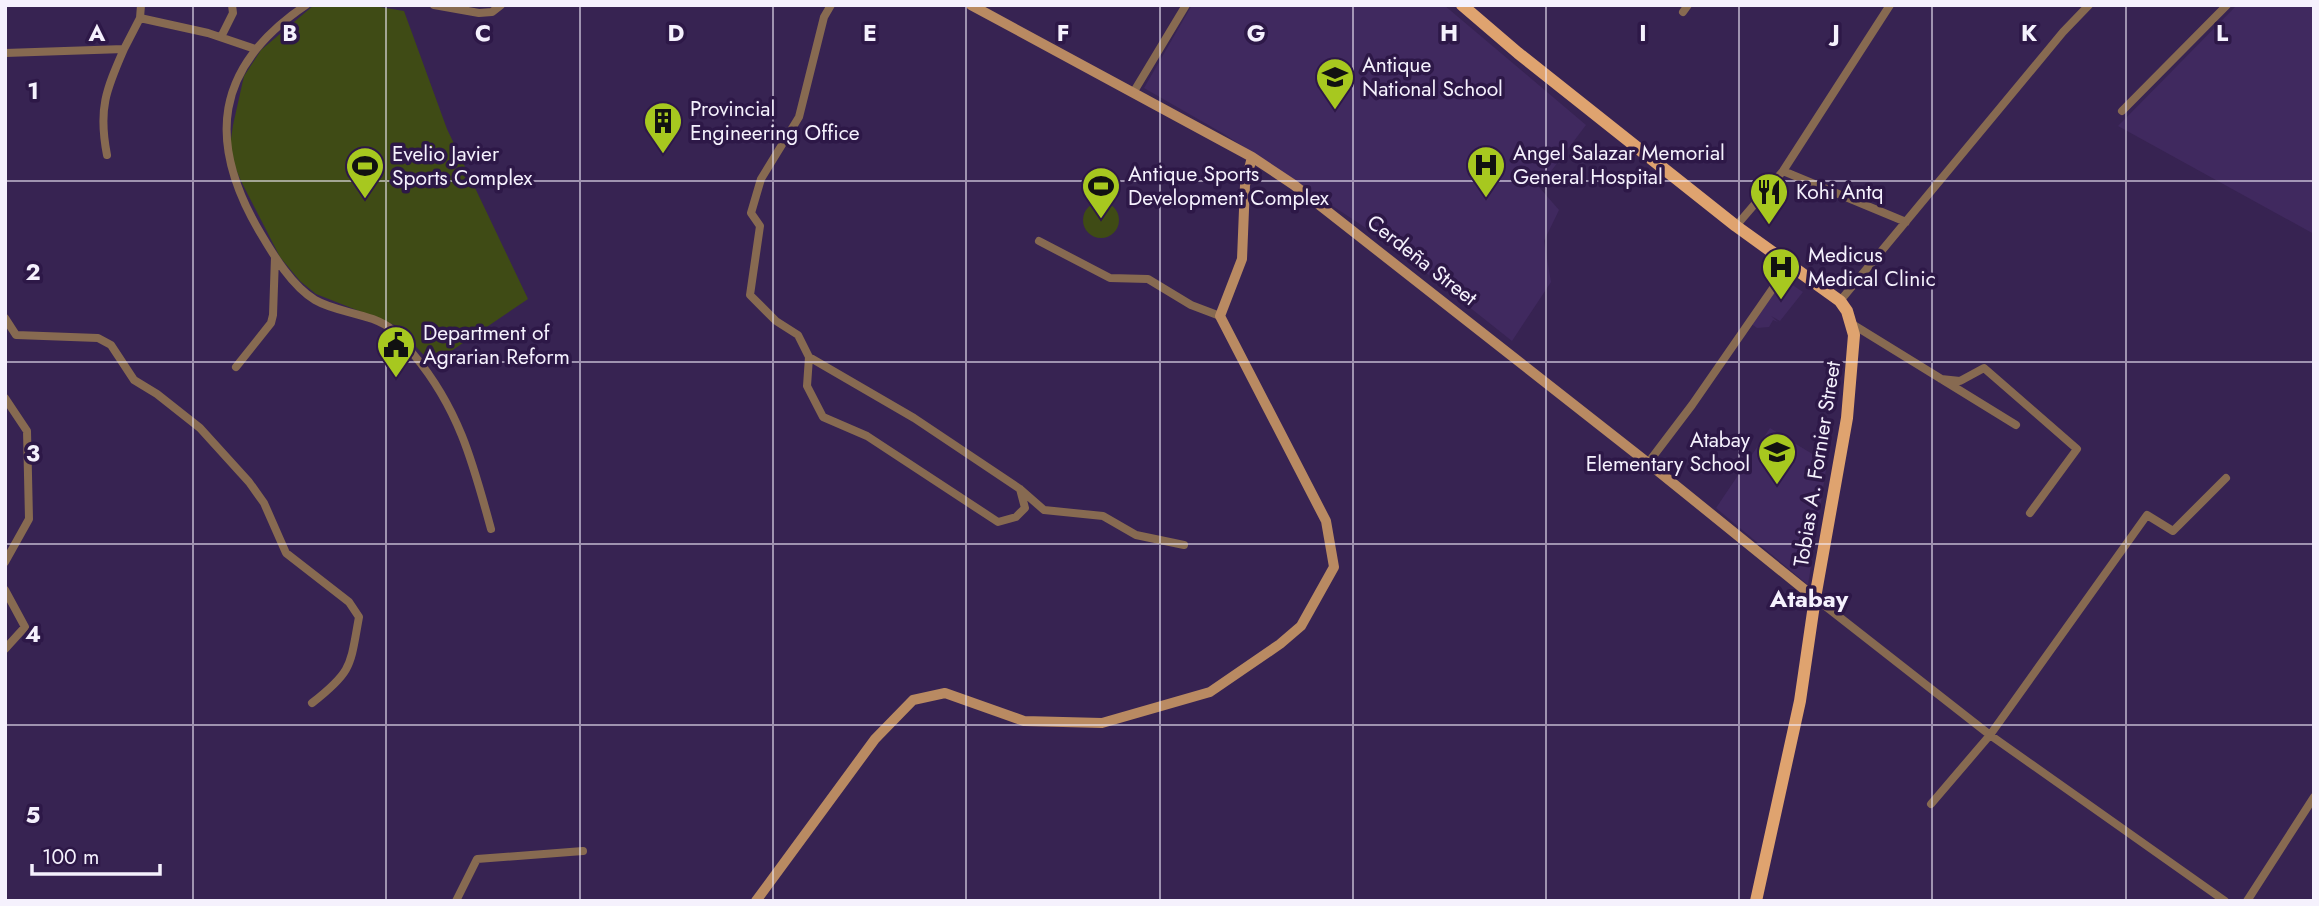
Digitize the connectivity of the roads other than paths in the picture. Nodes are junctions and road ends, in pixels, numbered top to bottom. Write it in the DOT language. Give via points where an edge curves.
graph roads {
  1 [pos="141,5"];
  2 [pos="232,5"];
  3 [pos="306,5"];
  4 [pos="434,5"];
  5 [pos="501,5"];
  6 [pos="831,5"];
  7 [pos="971,5"];
  8 [pos="1186,5"];
  9 [pos="1462,5"];
  10 [pos="1891,5"];
  11 [pos="2089,5"];
  12 [pos="2227,5"];
  13 [pos="140,18"];
  14 [pos="221,37"];
  15 [pos="124,49"];
  16 [pos="255,49"];
  17 [pos="5,53"];
  18 [pos="1133,93"];
  19 [pos="2122,111"];
  20 [pos="107,155"];
  21 [pos="1252,158"];
  22 [pos="1783,171"];
  23 [pos="1906,222"];
  24 [pos="1736,226"];
  25 [pos="1039,241"];
  26 [pos="275,257"];
  27 [pos="1789,265"];
  28 [pos="1840,301"];
  29 [pos="1220,316"];
  30 [pos="5,318"];
  31 [pos="1852,324"];
  32 [pos="809,357"];
  33 [pos="236,367"];
  34 [pos="1941,379"];
  35 [pos="5,398"];
  36 [pos="2016,425"];
  37 [pos="1648,463"];
  38 [pos="2226,478"];
  39 [pos="1020,489"];
  40 [pos="2030,513"];
  41 [pos="491,529"];
  42 [pos="1184,545"];
  43 [pos="5,562"];
  44 [pos="5,590"];
  45 [pos="1815,597"];
  46 [pos="5,649"];
  47 [pos="313,704"];
  48 [pos="1990,735"];
  49 [pos="2314,797"];
  50 [pos="1931,804"];
  51 [pos="583,851"];
  52 [pos="456,901"];
  53 [pos="756,901"];
  54 [pos="1756,901"];
  55 [pos="2225,901"];
  56 [pos="2247,901"];
  1 -- 13 [label="street"];
  2 -- 14 [label="street" via="233,13"];
  3 -- 16 [label="street"];
  4 -- 5 [label="street" via="479,13 492,12"];
  6 -- 32 [label="street" via="799,117 761,179 751,213 760,226 750,295 798,335"];
  7 -- 18 [label="main road, Cerdeña Street"];
  8 -- 18 [label="street"];
  9 -- 24 [label="main road, Tobias A. Fornier Street"];
  10 -- 22 [label="street"];
  11 -- 23 [label="street"];
  12 -- 19 [label="street"];
  13 -- 14 [label="street"];
  13 -- 15 [label="street"];
  14 -- 16 [label="street"];
  15 -- 17 [label="street"];
  15 -- 20 [label="street" via="105,92 102,131"];
  16 -- 26 [label="street" via="226,111 227,149 235,183"];
  18 -- 21 [label="main road, Cerdeña Street"];
  21 -- 29 [label="main road" via="1245,185 1242,259"];
  21 -- 37 [label="main road, Cerdeña Street" via="1294,185"];
  22 -- 23 [label="street"];
  22 -- 24 [label="street"];
  23 -- 28 [label="street"];
  24 -- 27 [label="main road, Tobias A. Fornier Street"];
  25 -- 29 [label="street" via="1110,278 1147,279"];
  26 -- 33 [label="street" via="271,323"];
  26 -- 41 [label="street" via="315,300 366,316 393,331 430,373 470,450"];
  27 -- 28 [label="main road, Tobias A. Fornier Street"];
  27 -- 37 [label="street"];
  28 -- 31 [label="main road, Tobias A. Fornier Street"];
  29 -- 53 [label="main road" via="1325,521 1334,567 1301,626 1210,692 1102,723 1024,721 946,693 913,700 875,739"];
  30 -- 47 [label="street" via="16,335 97,338 111,345 134,380 200,428 249,482 264,503 286,553 349,602 359,617 349,666 338,683"];
  31 -- 34 [label="street"];
  31 -- 45 [label="main road, Tobias A. Fornier Street" via="1847,418"];
  32 -- 39 [label="street" via="914,418"];
  32 -- 39 [label="street" via="807,386 823,416 867,436 999,522 1016,517 1025,508"];
  34 -- 36 [label="street"];
  34 -- 40 [label="street" via="1960,381 1984,369 2077,449"];
  35 -- 43 [label="street" via="27,431 29,519"];
  37 -- 45 [label="main road, Cerdeña Street"];
  38 -- 48 [label="street" via="2173,531 2147,515"];
  39 -- 42 [label="street" via="1044,510 1103,516 1136,535"];
  44 -- 46 [label="street" via="24,627"];
  45 -- 48 [label="street"];
  45 -- 54 [label="main road, Tobias A. Fornier Street" via="1800,701"];
  48 -- 50 [label="street"];
  48 -- 55 [label="street"];
  49 -- 56 [label="street"];
  51 -- 52 [label="street" via="477,859"];
}
